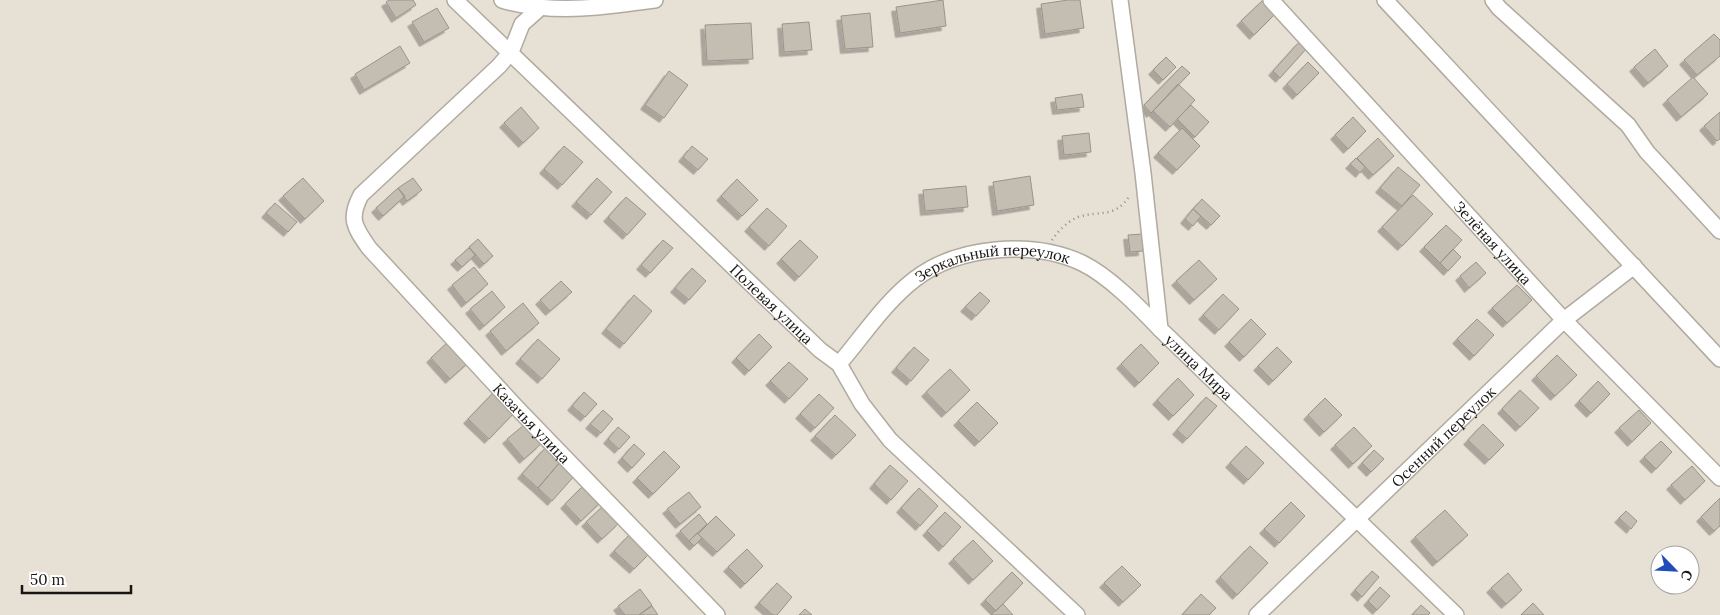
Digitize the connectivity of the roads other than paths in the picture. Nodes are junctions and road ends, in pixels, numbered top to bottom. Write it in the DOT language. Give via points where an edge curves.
graph roads {
  1 [pos="455,0"];
  2 [pos="502,0"];
  3 [pos="655,0"];
  4 [pos="1120,0"];
  5 [pos="1271,0"];
  6 [pos="1385,0"];
  7 [pos="1493,0"];
  8 [pos="540,8"];
  9 [pos="511,52"];
  10 [pos="1720,231"];
  11 [pos="1634,266"];
  12 [pos="1564,320"];
  13 [pos="1160,329"];
  14 [pos="1720,359"];
  15 [pos="838,364"];
  16 [pos="1720,478"];
  17 [pos="1356,518"];
  18 [pos="717,615"];
  19 [pos="1078,615"];
  20 [pos="1257,615"];
  21 [pos="1456,615"];
  1 -- 9 [label="street, Полевая улица"];
  2 -- 8 [label="street"];
  3 -- 8 [label="street" via="598,8"];
  4 -- 13 [label="street, улица Мира"];
  5 -- 12 [label="street, Зелёная улица"];
  6 -- 11 [label="street"];
  7 -- 10 [label="street" via="1628,124 1648,152"];
  8 -- 9 [label="street" via="522,24"];
  9 -- 15 [label="street, Полевая улица"];
  9 -- 18 [label="street, Казачья улица" via="361,195 354,208 354,224 369,248 511,402"];
  11 -- 12 [label="street, Осенний переулок"];
  11 -- 14 [label="street"];
  12 -- 16 [label="street, Зелёная улица"];
  12 -- 17 [label="street, Осенний переулок"];
  13 -- 15 [label="street, Зеркальный переулок" via="1138,306 1082,263 1048,253 996,249 966,255 916,278 899,292"];
  13 -- 17 [label="street, улица Мира"];
  15 -- 19 [label="street, Полевая улица" via="862,404 890,440"];
  17 -- 20 [label="street, Осенний переулок"];
  17 -- 21 [label="street, улица Мира"];
}
